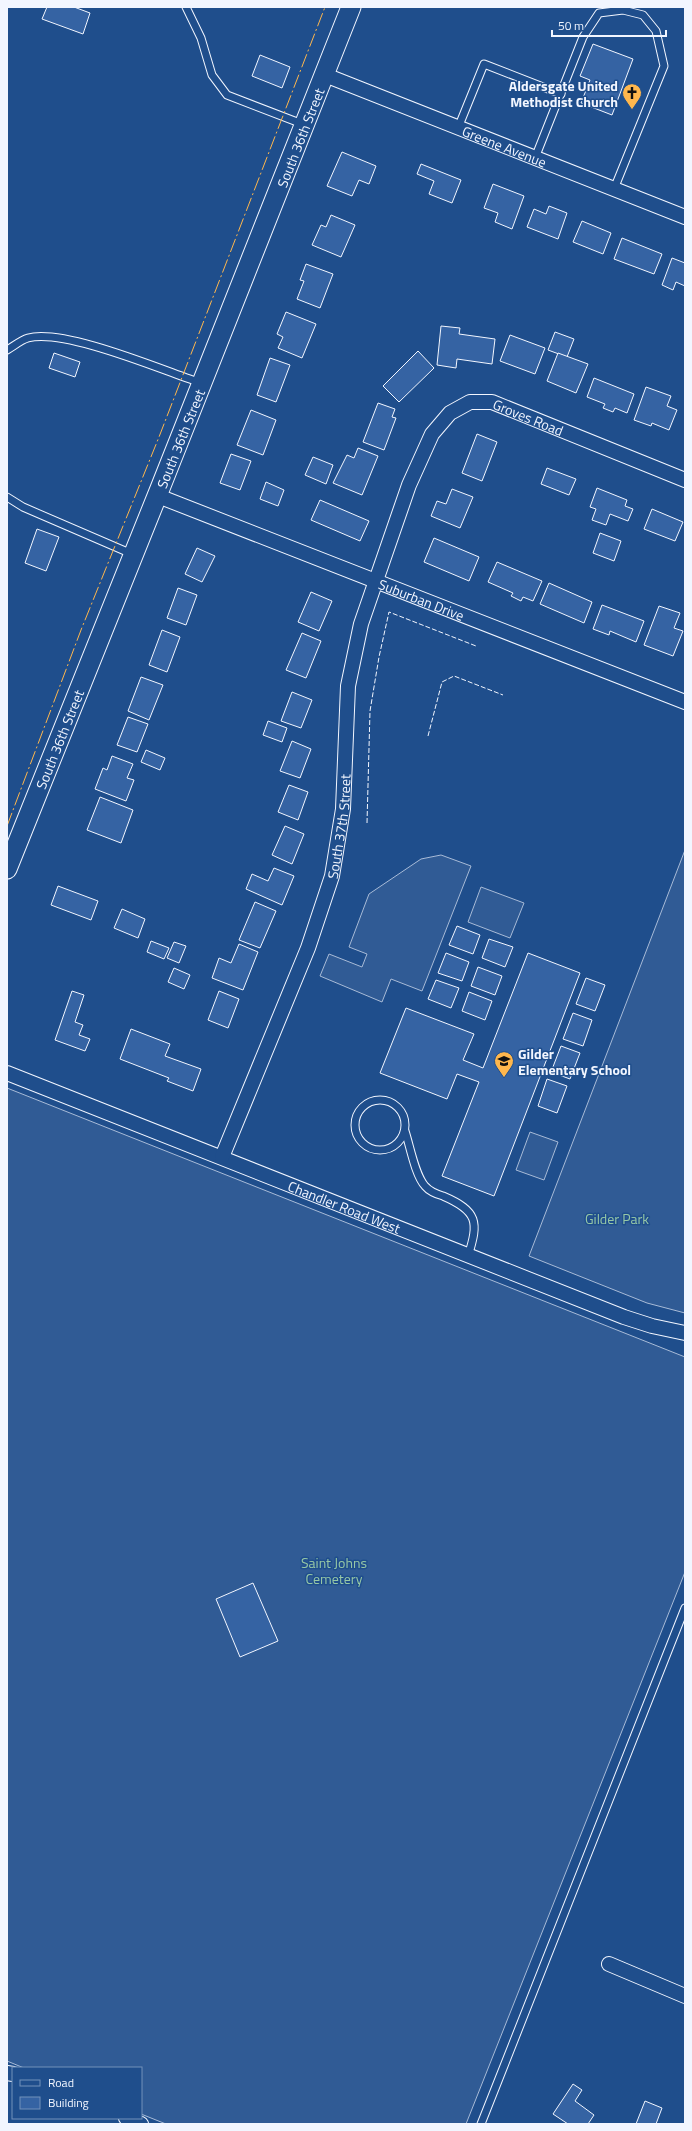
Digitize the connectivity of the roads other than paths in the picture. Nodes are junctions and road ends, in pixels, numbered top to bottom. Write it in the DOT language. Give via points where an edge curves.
graph roads {
  1 [pos="186,7"];
  2 [pos="351,7"];
  3 [pos="324,75"];
  4 [pos="561,94"];
  5 [pos="305,125"];
  6 [pos="458,128"];
  7 [pos="536,158"];
  8 [pos="614,189"];
  9 [pos="685,217"];
  10 [pos="7,350"];
  11 [pos="200,384"];
  12 [pos="685,480"];
  13 [pos="409,485"];
  14 [pos="158,496"];
  15 [pos="7,497"];
  16 [pos="134,555"];
  17 [pos="376,582"];
  18 [pos="685,702"];
  19 [pos="7,869"];
  20 [pos="7,1074"];
  21 [pos="405,1131"];
  22 [pos="222,1157"];
  23 [pos="468,1256"];
  24 [pos="685,1333"];
  25 [pos="685,1608"];
  26 [pos="609,1964"];
  27 [pos="685,1996"];
  28 [pos="128,2119"];
  29 [pos="141,2124"];
  30 [pos="481,2124"];
  1 -- 5 [label="lane" via="202,38 212,75 227,95"];
  2 -- 3 [label="main road, South 36th Street"];
  3 -- 5 [label="main road, South 36th Street"];
  3 -- 6 [label="street, Greene Avenue"];
  4 -- 6 [label="lane" via="484,64"];
  4 -- 7 [label="lane"];
  4 -- 8 [label="lane" via="583,37 599,13 623,10 643,15 656,31 664,66"];
  5 -- 11 [label="main road, South 36th Street"];
  6 -- 7 [label="street, Greene Avenue"];
  7 -- 8 [label="street, Greene Avenue"];
  8 -- 9 [label="street, Greene Avenue"];
  10 -- 11 [label="lane" via="28,338 54,336 80,342"];
  11 -- 14 [label="main road, South 36th Street"];
  12 -- 13 [label="street, Groves Road" via="492,402 470,402 450,413 432,434"];
  13 -- 17 [label="street, South 37th Street"];
  14 -- 16 [label="main road, South 36th Street"];
  14 -- 17 [label="street, Suburban Drive"];
  15 -- 16 [label="lane" via="23,507"];
  16 -- 19 [label="main road, South 36th Street"];
  17 -- 18 [label="street, Suburban Drive"];
  17 -- 22 [label="street, South 37th Street" via="361,624 348,686 343,809 332,876 308,948"];
  20 -- 22 [label="street, Chandler Road West"];
  21 -- 21 [label="lane" via="403,1114 398,1107 382,1100 369,1102 355,1119 356,1135 366,1147 374,1150 382,1151 396,1145"];
  21 -- 23 [label="lane" via="424,1186 432,1192 461,1203 472,1214 475,1227"];
  22 -- 23 [label="street, Chandler Road West"];
  23 -- 24 [label="street, Chandler Road West" via="652,1326"];
  25 -- 30 [label="lane"];
  26 -- 27 [label="street"];
  28 -- 29 [label="street"];
}
